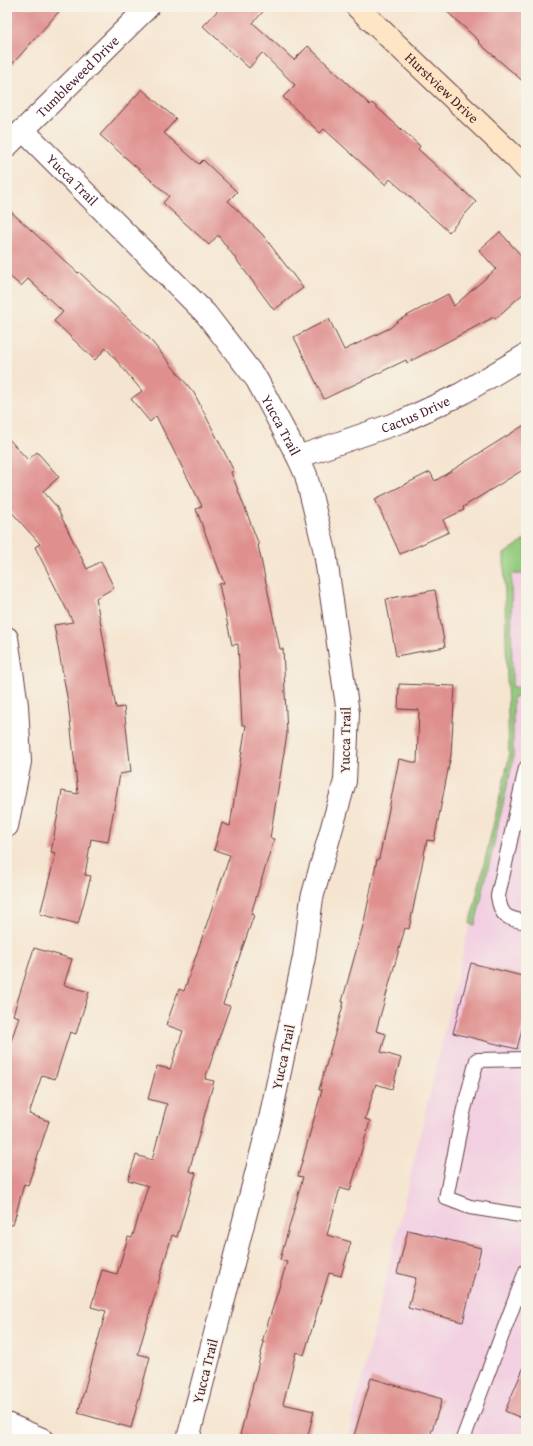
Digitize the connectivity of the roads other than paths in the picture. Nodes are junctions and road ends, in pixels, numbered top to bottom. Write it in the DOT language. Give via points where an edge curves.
graph roads {
  1 [pos="148,7"];
  2 [pos="357,7"];
  3 [pos="23,130"];
  4 [pos="7,146"];
  5 [pos="526,169"];
  6 [pos="526,355"];
  7 [pos="298,457"];
  8 [pos="7,638"];
  9 [pos="526,768"];
  10 [pos="7,826"];
  11 [pos="526,922"];
  12 [pos="526,1058"];
  13 [pos="526,1216"];
  14 [pos="526,1272"];
  15 [pos="7,1424"];
  16 [pos="42,1439"];
  17 [pos="188,1439"];
  18 [pos="463,1439"];
  1 -- 3 [label="street, Tumbleweed Drive"];
  2 -- 5 [label="street, Hurstview Drive"];
  3 -- 4 [label="street, Tumbleweed Drive"];
  3 -- 7 [label="street, Yucca Trail" via="206,314 257,380"];
  6 -- 7 [label="street, Cactus Drive" via="461,394 403,421"];
  7 -- 17 [label="street, Yucca Trail" via="306,475 324,552 348,713 345,781 312,898 304,957 270,1119"];
  8 -- 10 [label="street" via="17,705 20,762"];
  9 -- 11 [label="lane" via="498,896 500,909 506,916"];
  12 -- 13 [label="lane" via="477,1060 463,1113 446,1198 470,1207"];
  14 -- 18 [label="lane"];
  15 -- 16 [label="street"];
}
